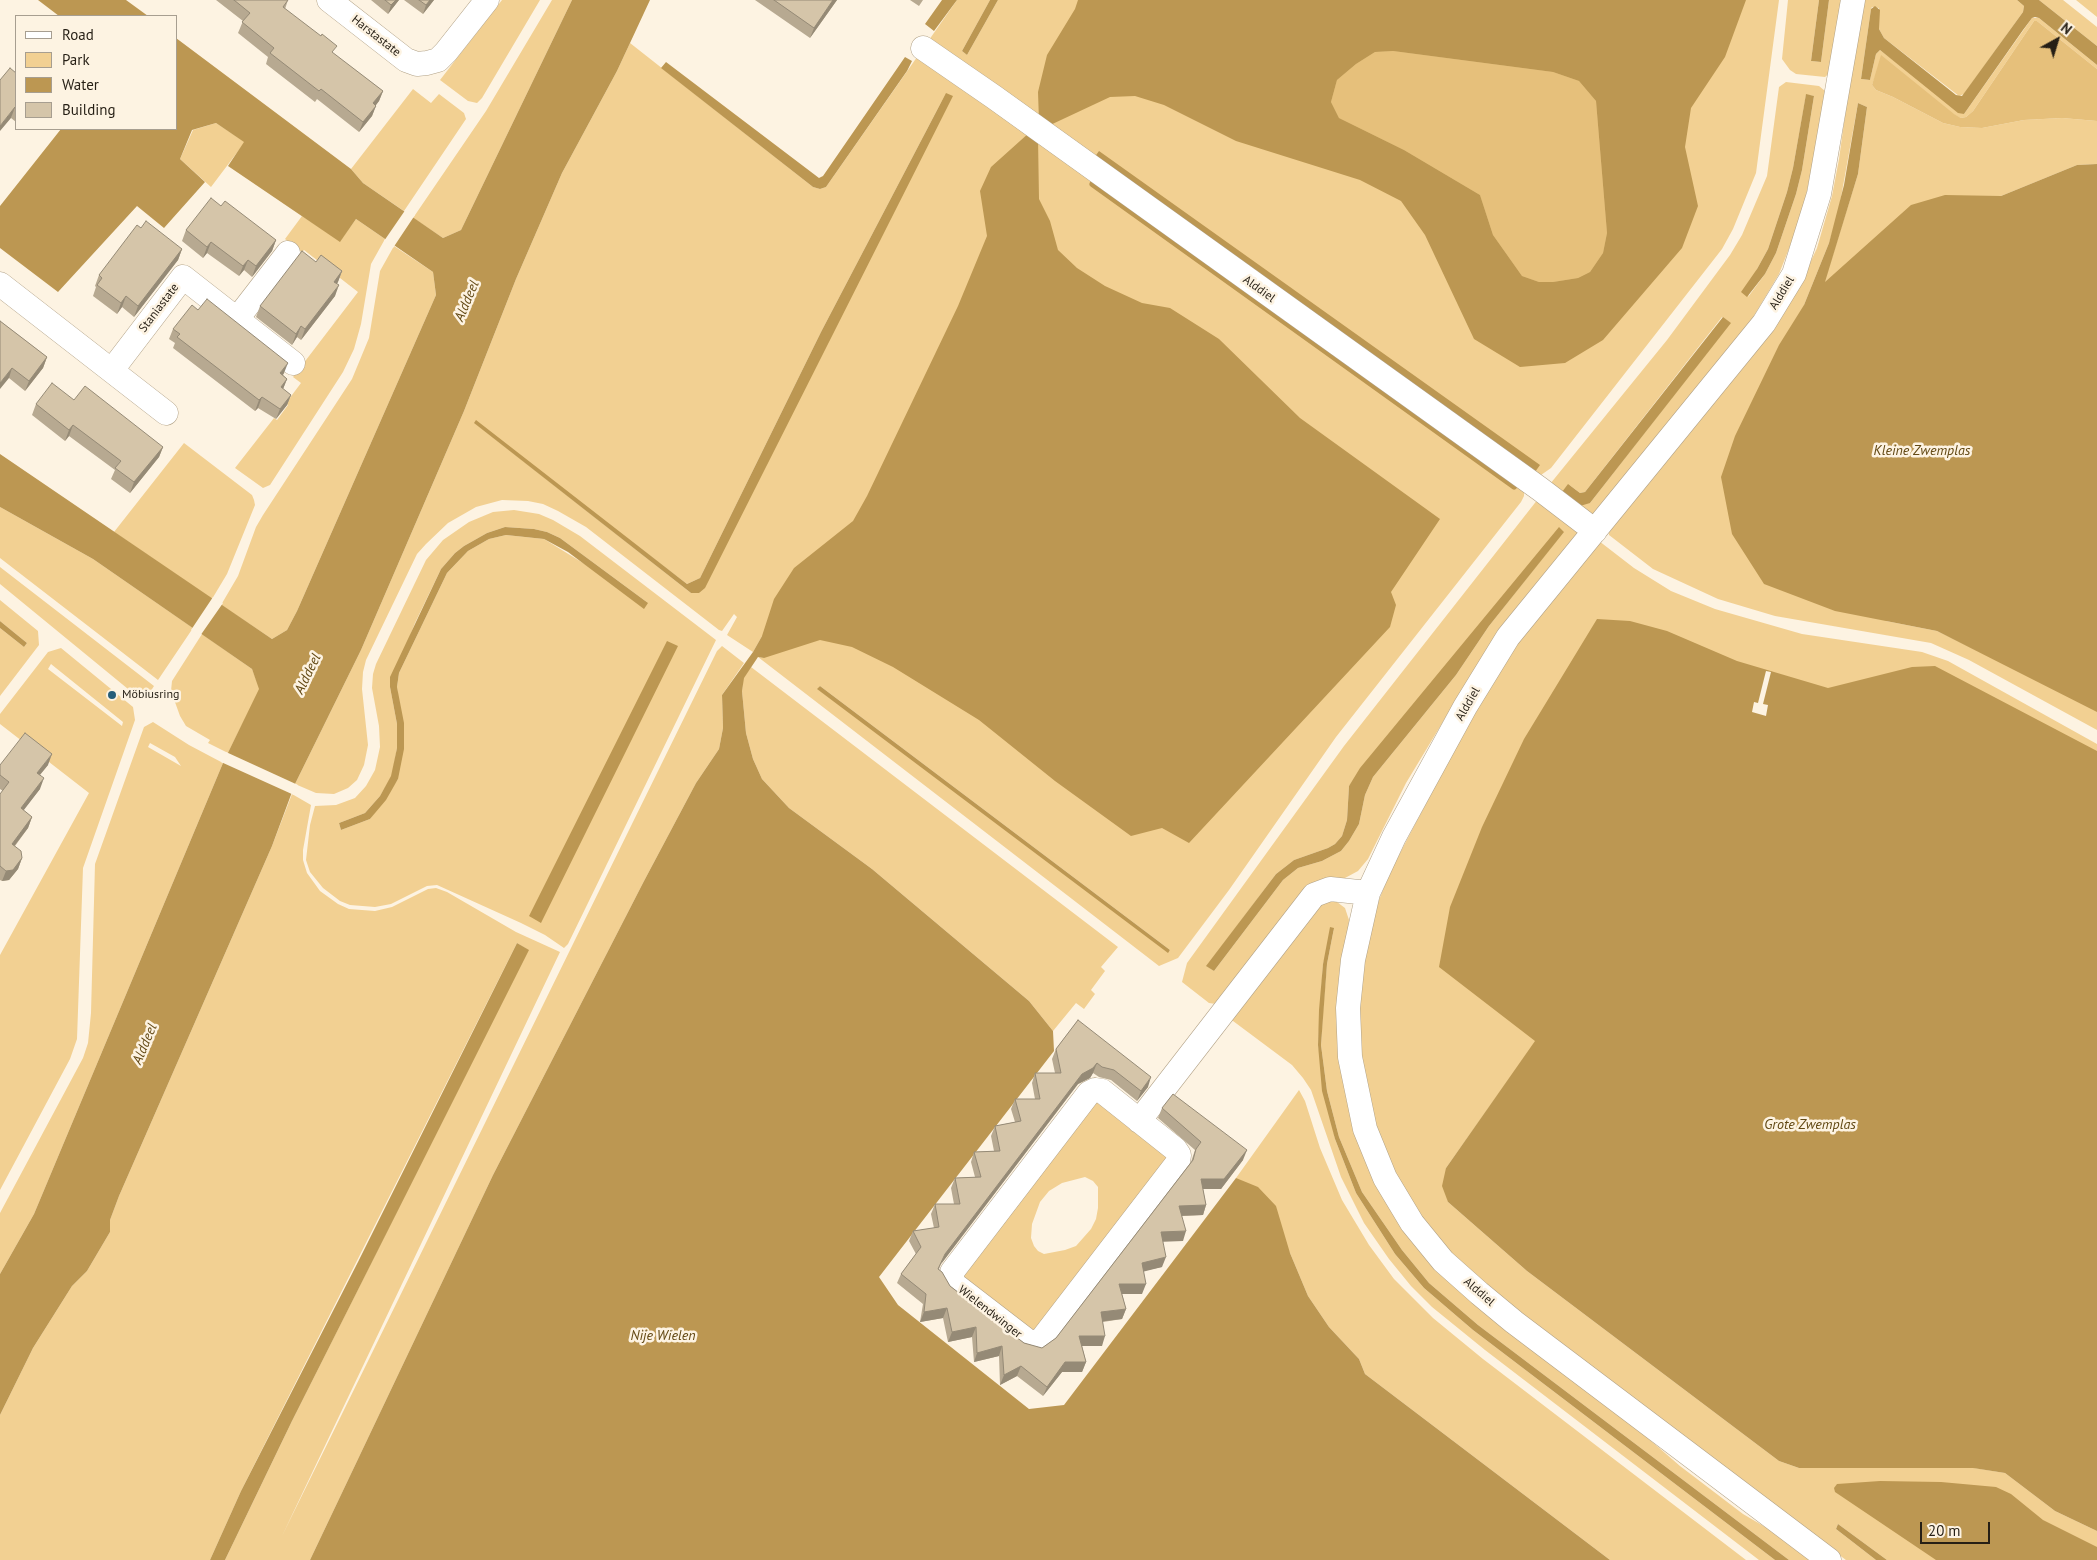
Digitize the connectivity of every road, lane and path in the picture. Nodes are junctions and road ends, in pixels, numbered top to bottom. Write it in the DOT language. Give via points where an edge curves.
graph roads {
  1 [pos="329,0"];
  2 [pos="487,0"];
  3 [pos="1853,0"];
  4 [pos="923,48"];
  5 [pos="288,253"];
  6 [pos="0,284"];
  7 [pos="237,319"];
  8 [pos="293,363"];
  9 [pos="112,370"];
  10 [pos="166,413"];
  11 [pos="1595,532"];
  12 [pos="1368,893"];
  13 [pos="1139,1121"];
  14 [pos="1829,1560"];
  1 -- 2 [label="street, Harstastate" via="406,60 417,64 438,60"];
  3 -- 11 [label="street, Alddiel" via="1819,194 1794,274 1764,323"];
  4 -- 11 [label="street, Alddiel" via="1540,489"];
  5 -- 7 [label="street"];
  6 -- 9 [label="street"];
  7 -- 8 [label="street, Staniastate"];
  7 -- 9 [label="street, Staniastate" via="183,277"];
  9 -- 10 [label="street"];
  11 -- 12 [label="street, Alddiel" via="1508,637 1465,707"];
  12 -- 13 [label="street" via="1330,889 1314,895"];
  12 -- 14 [label="street, Alddiel" via="1353,960 1348,1008 1350,1057 1365,1129 1385,1178 1412,1223 1443,1261 1500,1310"];
  13 -- 13 [label="street, Wielendwinger" via="1102,1091 1089,1093 952,1272 955,1285 1029,1342 1042,1339 1178,1162 1175,1149"];
}
